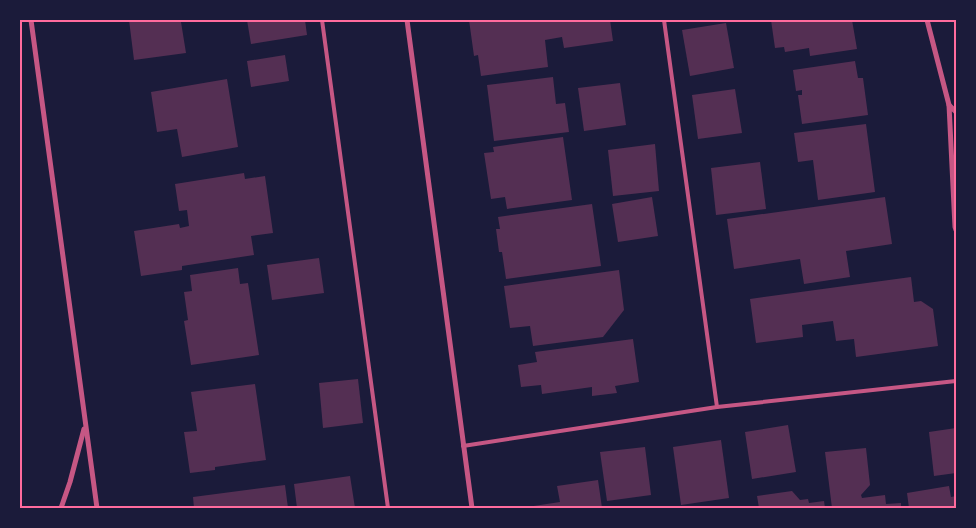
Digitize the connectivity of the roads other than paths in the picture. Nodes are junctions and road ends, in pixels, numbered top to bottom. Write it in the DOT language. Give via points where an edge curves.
graph roads {
  1 [pos="32,20"];
  2 [pos="322,20"];
  3 [pos="407,20"];
  4 [pos="664,20"];
  5 [pos="927,20"];
  6 [pos="949,105"];
  7 [pos="956,112"];
  8 [pos="956,230"];
  9 [pos="956,382"];
  10 [pos="717,407"];
  11 [pos="85,426"];
  12 [pos="463,446"];
  13 [pos="60,508"];
  14 [pos="97,508"];
  15 [pos="388,508"];
  16 [pos="472,508"];
  1 -- 11 [label="street"];
  2 -- 15 [label="lane"];
  3 -- 12 [label="street"];
  4 -- 10 [label="lane"];
  5 -- 6 [label="street"];
  6 -- 7 [label="street"];
  6 -- 8 [label="street"];
  9 -- 10 [label="lane"];
  10 -- 12 [label="lane"];
  11 -- 13 [label="street"];
  11 -- 14 [label="street"];
  12 -- 16 [label="street"];
}
